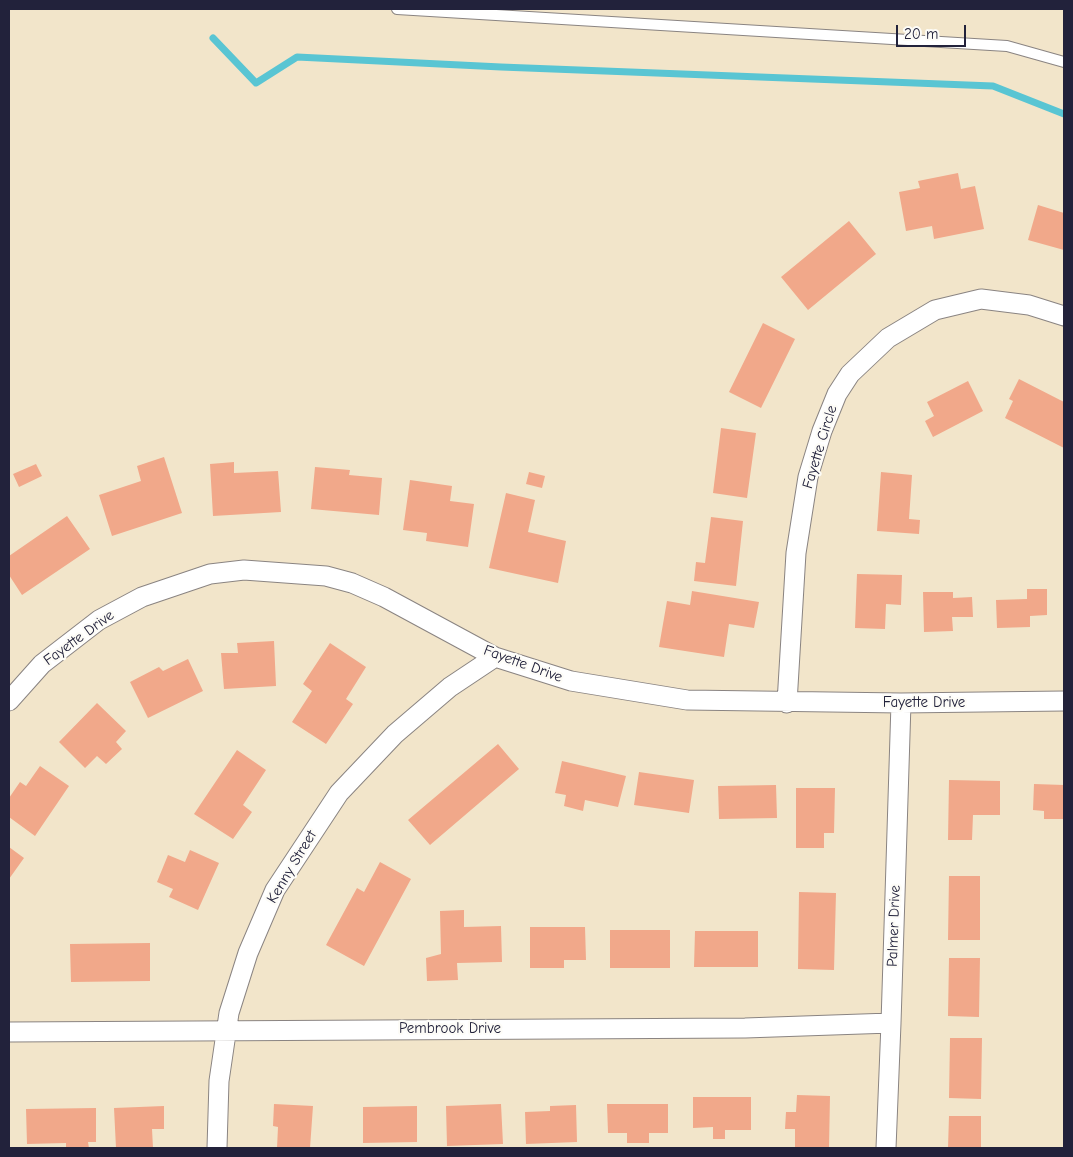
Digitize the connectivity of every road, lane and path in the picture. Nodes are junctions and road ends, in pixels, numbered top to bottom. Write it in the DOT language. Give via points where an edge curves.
graph roads {
  1 [pos="397,9"];
  2 [pos="1064,62"];
  3 [pos="1064,316"];
  4 [pos="495,657"];
  5 [pos="1064,701"];
  6 [pos="9,702"];
  7 [pos="787,702"];
  8 [pos="901,703"];
  9 [pos="891,1023"];
  10 [pos="226,1031"];
  11 [pos="9,1032"];
  12 [pos="217,1148"];
  13 [pos="886,1148"];
  1 -- 2 [label="lane" via="1007,46"];
  3 -- 7 [label="street, Fayette Circle" via="1029,305 981,299 935,310 888,338 850,374 837,394 808,477 796,553"];
  4 -- 6 [label="street, Fayette Drive" via="352,583 326,576 244,570 210,574 142,597 99,620 42,664"];
  4 -- 7 [label="street, Fayette Drive" via="571,681 687,700"];
  4 -- 10 [label="street, Kenny Street" via="450,687 395,734 339,793 276,890 248,953"];
  5 -- 8 [label="street, Fayette Drive"];
  7 -- 8 [label="street, Fayette Drive"];
  8 -- 9 [label="street, Palmer Drive"];
  9 -- 10 [label="street, Pembrook Drive" via="735,1028"];
  9 -- 13 [label="street, Palmer Drive"];
  10 -- 11 [label="street, Pembrook Drive"];
  10 -- 12 [label="street, Kenny Street" via="219,1080"];
}
